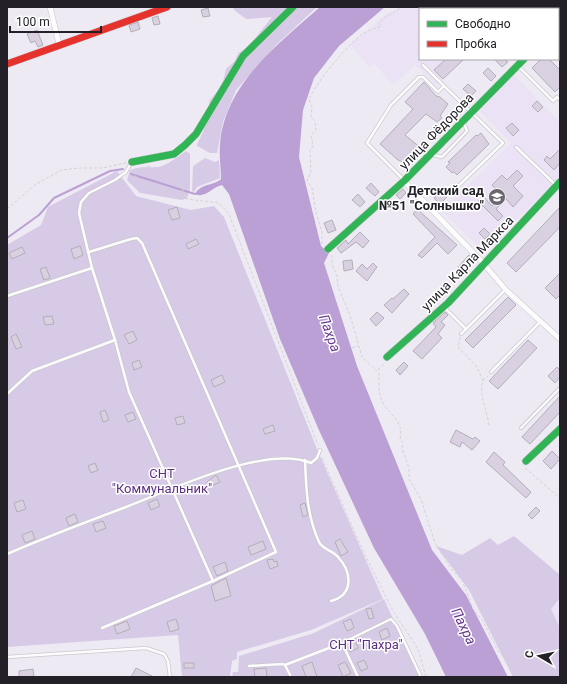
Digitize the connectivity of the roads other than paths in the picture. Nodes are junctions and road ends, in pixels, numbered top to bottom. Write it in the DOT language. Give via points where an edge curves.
graph roads {
  1 [pos="50,7"];
  2 [pos="167,7"];
  3 [pos="293,7"];
  4 [pos="58,44"];
  5 [pos="523,60"];
  6 [pos="7,64"];
  7 [pos="423,65"];
  8 [pos="518,65"];
  9 [pos="444,86"];
  10 [pos="560,100"];
  11 [pos="471,113"];
  12 [pos="463,121"];
  13 [pos="516,147"];
  14 [pos="430,154"];
  15 [pos="132,162"];
  16 [pos="404,181"];
  17 [pos="559,186"];
  18 [pos="452,192"];
  19 [pos="328,249"];
  20 [pos="89,252"];
  21 [pos="484,264"];
  22 [pos="92,268"];
  23 [pos="506,290"];
  24 [pos="7,296"];
  25 [pos="444,306"];
  26 [pos="541,320"];
  27 [pos="466,329"];
  28 [pos="461,334"];
  29 [pos="560,339"];
  30 [pos="116,340"];
  31 [pos="387,357"];
  32 [pos="491,372"];
  33 [pos="560,388"];
  34 [pos="7,394"];
  35 [pos="521,428"];
  36 [pos="560,429"];
  37 [pos="320,450"];
  38 [pos="305,460"];
  39 [pos="525,465"];
  40 [pos="239,466"];
  41 [pos="171,490"];
  42 [pos="7,554"];
  43 [pos="214,581"];
  44 [pos="332,601"];
  45 [pos="102,628"];
  46 [pos="342,643"];
  47 [pos="7,657"];
  48 [pos="286,665"];
  49 [pos="249,666"];
  50 [pos="170,677"];
  51 [pos="290,677"];
  52 [pos="358,677"];
  53 [pos="421,677"];
  1 -- 4 [label="street"];
  2 -- 4 [label="street"];
  3 -- 15 [label="street" via="243,56 196,134 174,154"];
  4 -- 6 [label="street"];
  5 -- 8 [label="street, улица Фёдорова"];
  7 -- 9 [label="lane"];
  8 -- 10 [label="lane" via="553,101 557,97"];
  8 -- 11 [label="street, улица Фёдорова"];
  9 -- 11 [label="lane"];
  9 -- 16 [label="lane" via="438,92 423,77 419,77 391,105 367,143"];
  11 -- 12 [label="street, улица Фёдорова"];
  11 -- 18 [label="lane" via="503,143"];
  12 -- 14 [label="street, улица Фёдорова"];
  12 -- 14 [label="lane" via="467,131 442,158"];
  13 -- 17 [label="lane"];
  14 -- 16 [label="street, улица Фёдорова"];
  15 -- 20 [label="lane" via="126,172 116,180 89,192 81,202 79,214"];
  16 -- 19 [label="street, улица Фёдорова"];
  16 -- 21 [label="street"];
  17 -- 21 [label="street, улица Карла Маркса"];
  20 -- 22 [label="lane"];
  20 -- 40 [label="lane" via="130,239 137,238 142,243"];
  21 -- 23 [label="street"];
  21 -- 25 [label="street, улица Карла Маркса"];
  22 -- 24 [label="lane"];
  22 -- 30 [label="lane"];
  23 -- 26 [label="street"];
  23 -- 27 [label="lane"];
  25 -- 27 [label="lane"];
  25 -- 31 [label="street, улица Карла Маркса"];
  26 -- 29 [label="street"];
  26 -- 32 [label="lane"];
  27 -- 28 [label="lane"];
  30 -- 34 [label="lane" via="32,371"];
  30 -- 41 [label="lane" via="129,392"];
  33 -- 35 [label="lane"];
  36 -- 39 [label="street"];
  37 -- 38 [label="lane" via="317,458 311,463"];
  38 -- 40 [label="lane" via="272,458"];
  38 -- 44 [label="lane" via="307,504 320,544 337,556 348,575 348,589 341,598"];
  40 -- 41 [label="lane" via="220,470"];
  40 -- 43 [label="lane" via="276,552"];
  41 -- 42 [label="lane"];
  41 -- 43 [label="lane"];
  43 -- 45 [label="lane"];
  46 -- 48 [label="lane"];
  46 -- 52 [label="lane"];
  46 -- 53 [label="lane" via="391,619 397,626"];
  47 -- 50 [label="lane" via="146,648 164,654 168,661"];
  48 -- 49 [label="lane"];
  48 -- 51 [label="lane"];
}
